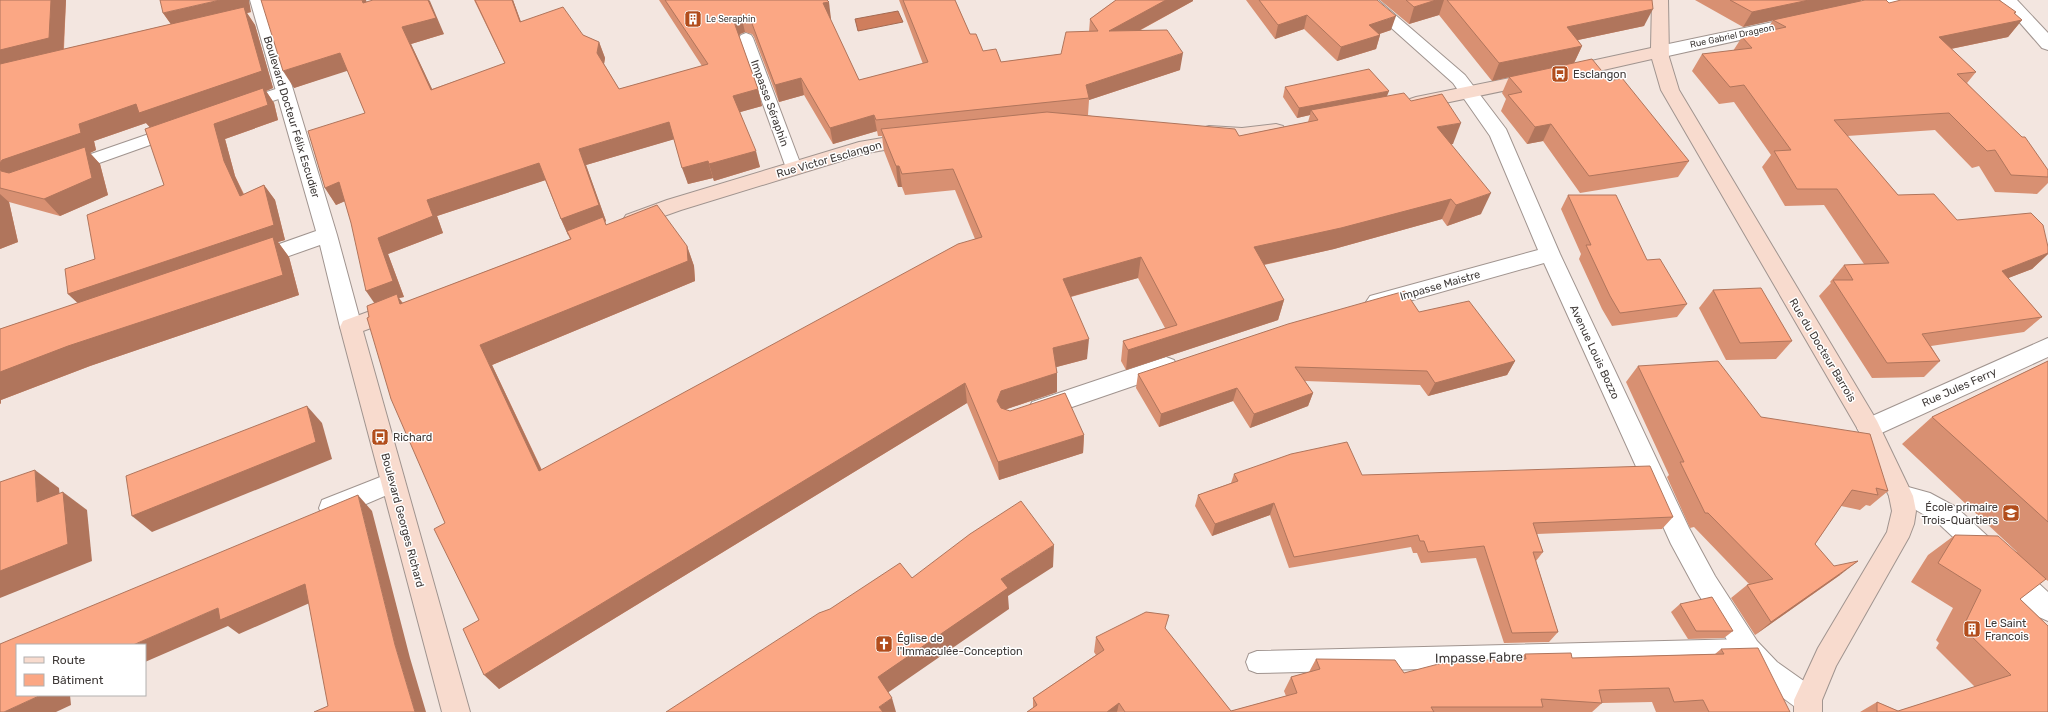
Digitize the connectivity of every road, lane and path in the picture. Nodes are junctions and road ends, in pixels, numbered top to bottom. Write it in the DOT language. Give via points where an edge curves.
graph roads {
  1 [pos="1368,0"];
  2 [pos="1660,0"];
  3 [pos="1900,0"];
  4 [pos="2008,0"];
  5 [pos="256,12"];
  6 [pos="1846,12"];
  7 [pos="1815,18"];
  8 [pos="746,38"];
  9 [pos="2048,44"];
  10 [pos="1659,52"];
  11 [pos="285,91"];
  12 [pos="1469,93"];
  13 [pos="1398,106"];
  14 [pos="233,110"];
  15 [pos="188,125"];
  16 [pos="1297,126"];
  17 [pos="1192,130"];
  18 [pos="927,138"];
  19 [pos="794,168"];
  20 [pos="54,173"];
  21 [pos="615,227"];
  22 [pos="327,235"];
  23 [pos="1550,254"];
  24 [pos="238,266"];
  25 [pos="410,304"];
  26 [pos="1358,307"];
  27 [pos="351,327"];
  28 [pos="2048,347"];
  29 [pos="1182,361"];
  30 [pos="1018,416"];
  31 [pos="1869,428"];
  32 [pos="393,482"];
  33 [pos="1901,496"];
  34 [pos="313,516"];
  35 [pos="2048,609"];
  36 [pos="1748,650"];
  37 [pos="1257,662"];
  38 [pos="1808,706"];
  39 [pos="456,712"];
  1 -- 12 [label="street, Avenue Louis Bozzo" via="1459,79"];
  2 -- 10 [label="main road, Rue du Docteur Barrois"];
  3 -- 6 [label="street"];
  4 -- 9 [label="street"];
  5 -- 11 [label="street, Boulevard Docteur Félix Escudier"];
  7 -- 10 [label="street, Rue Gabriel Drageon"];
  8 -- 19 [label="lane, Impasse Séraphin"];
  10 -- 12 [label="main road"];
  10 -- 31 [label="main road, Rue du Docteur Barrois" via="1661,68 1670,90"];
  11 -- 14 [label="lane"];
  11 -- 22 [label="street, Boulevard Docteur Félix Escudier"];
  12 -- 13 [label="main road"];
  12 -- 23 [label="street, Avenue Louis Bozzo" via="1499,134"];
  15 -- 20 [label="lane"];
  16 -- 17 [label="main road" via="1246,135"];
  18 -- 19 [label="main road, Rue Victor Esclangon" via="888,142"];
  19 -- 21 [label="main road, Rue Victor Esclangon" via="674,205"];
  22 -- 24 [label="street"];
  22 -- 27 [label="street, Boulevard Georges Richard"];
  23 -- 26 [label="street, Impasse Maistre"];
  23 -- 36 [label="street, Avenue Louis Bozzo" via="1680,536 1706,584"];
  25 -- 27 [label="main road"];
  27 -- 32 [label="main road, Boulevard Georges Richard"];
  28 -- 31 [label="street, Rue Jules Ferry"];
  29 -- 30 [label="street"];
  31 -- 33 [label="main road, Rue du Docteur Barrois"];
  32 -- 34 [label="street"];
  32 -- 39 [label="main road, Boulevard Georges Richard"];
  33 -- 35 [label="street" via="1921,500 1948,516"];
  33 -- 38 [label="main road, Rue du Docteur Barrois" via="1904,511 1897,537 1827,658"];
  36 -- 37 [label="lane, Impasse Fabre"];
  36 -- 38 [label="street, Avenue Louis Bozzo"];
}
